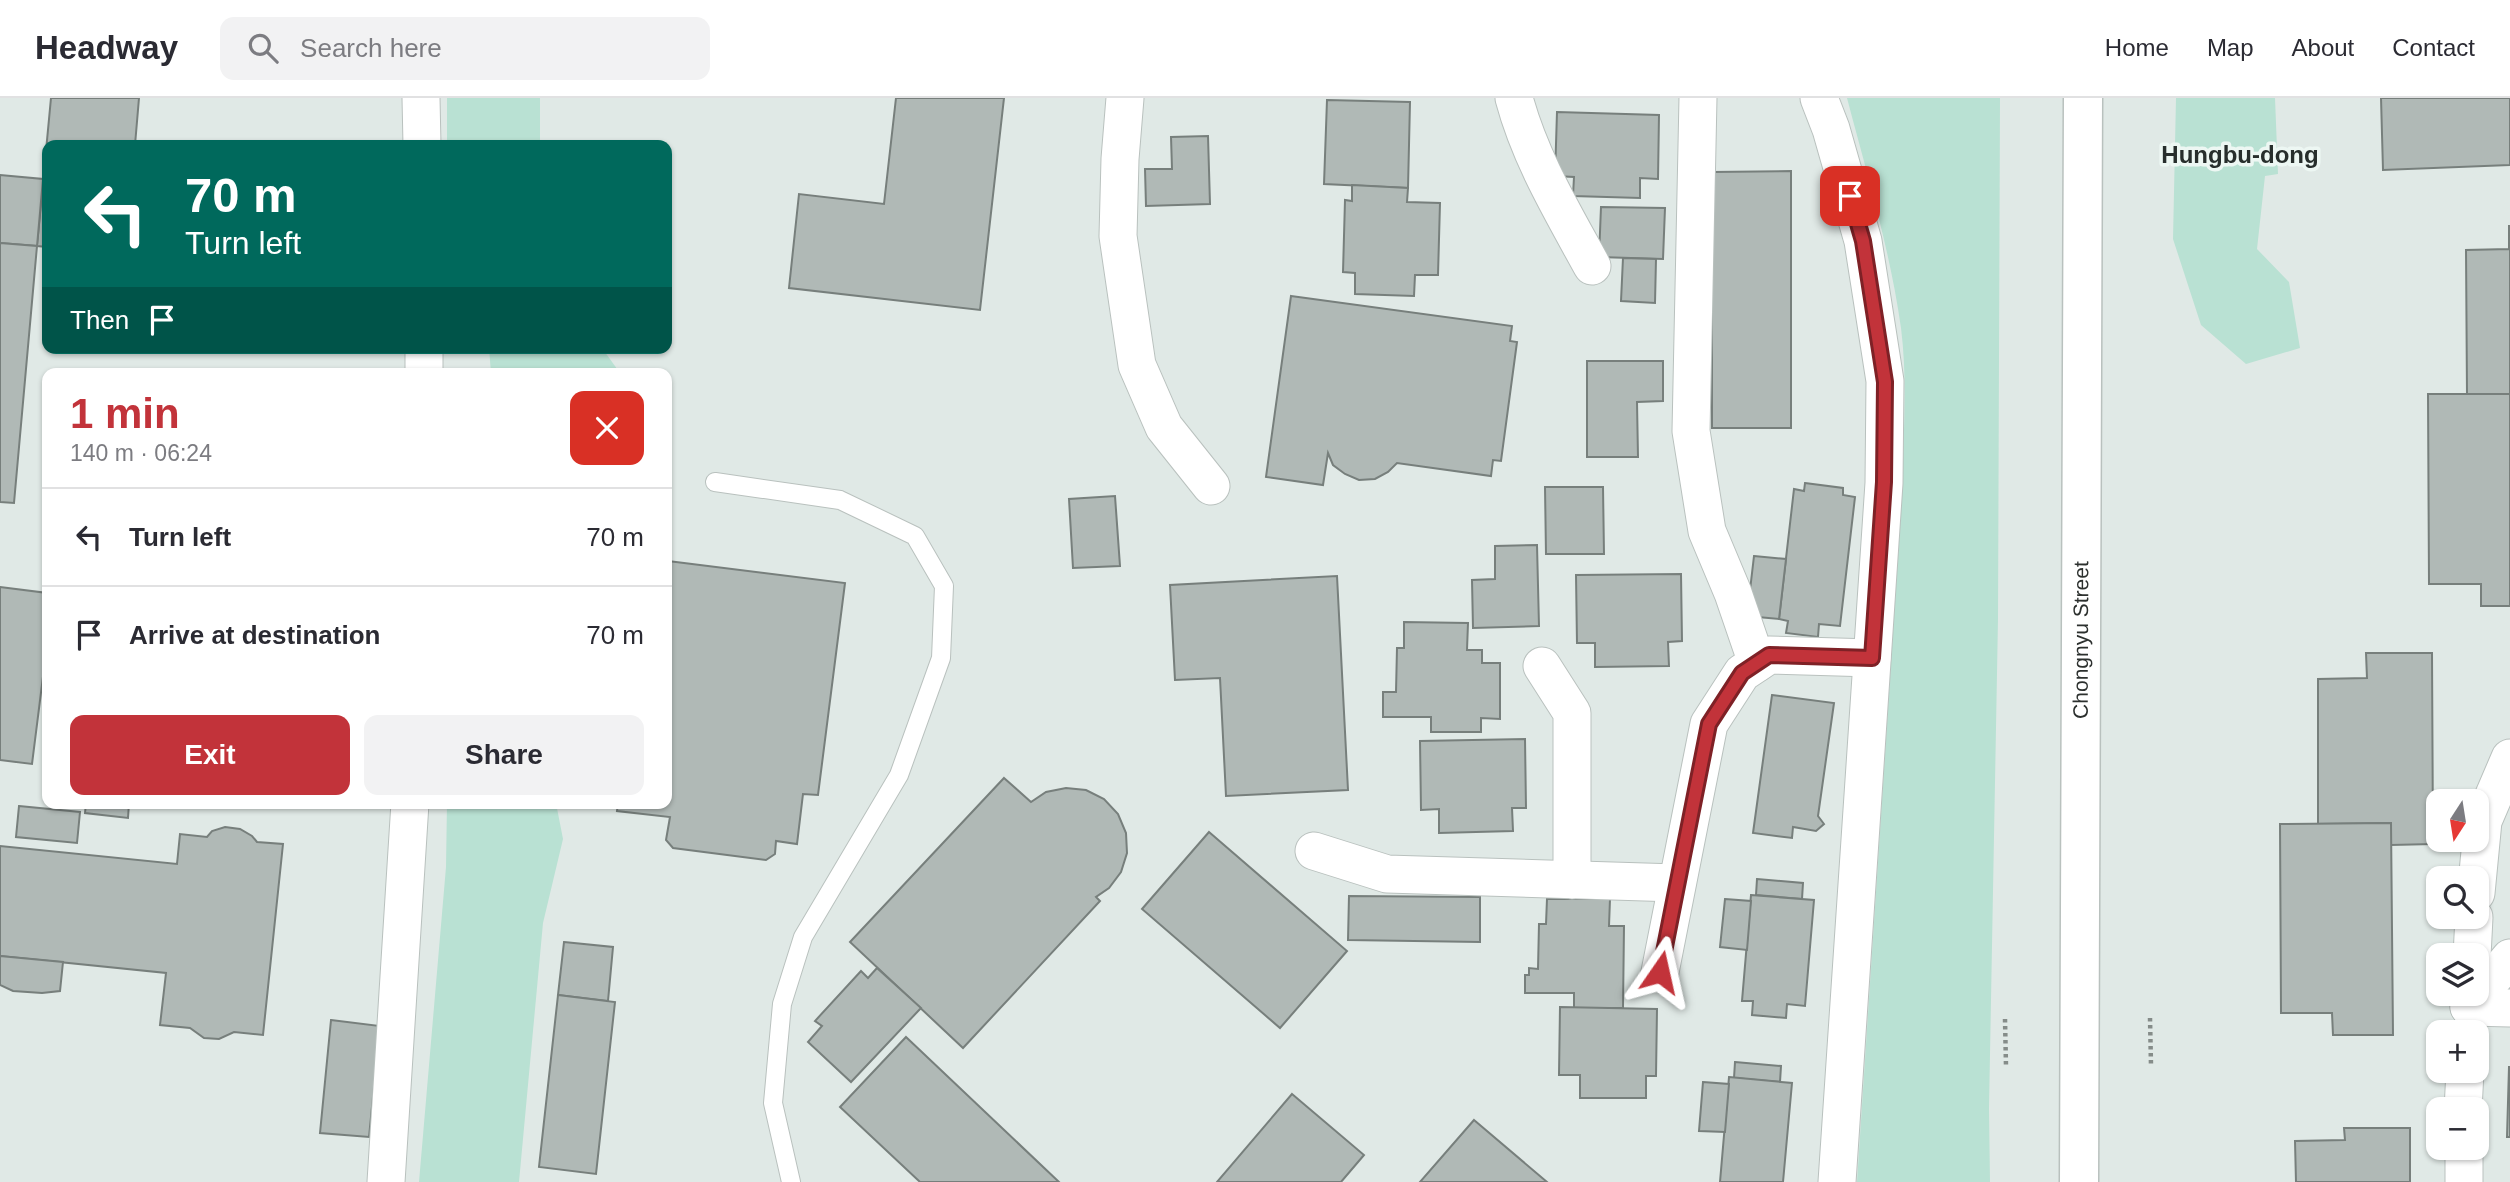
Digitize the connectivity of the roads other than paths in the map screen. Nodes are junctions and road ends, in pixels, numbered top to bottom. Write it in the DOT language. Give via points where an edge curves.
graph roads {
  1 [pos="421,98"];
  2 [pos="1125,98"];
  3 [pos="1514,98"];
  4 [pos="1698,98"];
  5 [pos="1819,98"];
  6 [pos="2083,98"];
  7 [pos="422,140"];
  8 [pos="1592,266"];
  9 [pos="715,482"];
  10 [pos="1211,486"];
  11 [pos="1872,658"];
  12 [pos="1757,663"];
  13 [pos="1542,666"];
  14 [pos="2510,758"];
  15 [pos="410,809"];
  16 [pos="1314,851"];
  17 [pos="2479,866"];
  18 [pos="1572,880"];
  19 [pos="1677,883"];
  20 [pos="2510,958"];
  21 [pos="1660,972"];
  22 [pos="2510,1008"];
  23 [pos="2468,1011"];
  24 [pos="2463,1160"];
  25 [pos="386,1182"];
  26 [pos="791,1182"];
  27 [pos="1837,1182"];
  28 [pos="2079,1182"];
  29 [pos="2464,1182"];
  1 -- 7 [label="street"];
  2 -- 10 [label="street" via="1118,236 1136,365 1164,427"];
  3 -- 8 [label="street" via="1543,177"];
  4 -- 12 [label="street" via="1690,431 1707,531"];
  5 -- 11 [label="street" via="1863,241 1885,382 1884,482"];
  6 -- 28 [label="main road, Chongnyu Street"];
  9 -- 26 [label="lane" via="839,500 915,536 944,586 942,658 899,775 803,937 782,1004 773,1103"];
  11 -- 12 [label="street" via="1769,655"];
  11 -- 27 [label="street"];
  12 -- 19 [label="street" via="1742,673 1709,724"];
  13 -- 18 [label="street" via="1572,713"];
  14 -- 17 [label="street" via="2483,821"];
  15 -- 25 [label="street"];
  16 -- 18 [label="street" via="1387,874"];
  18 -- 19 [label="street"];
  19 -- 21 [label="street"];
  20 -- 23 [label="street"];
  22 -- 23 [label="street"];
  24 -- 29 [label="street"];
}
